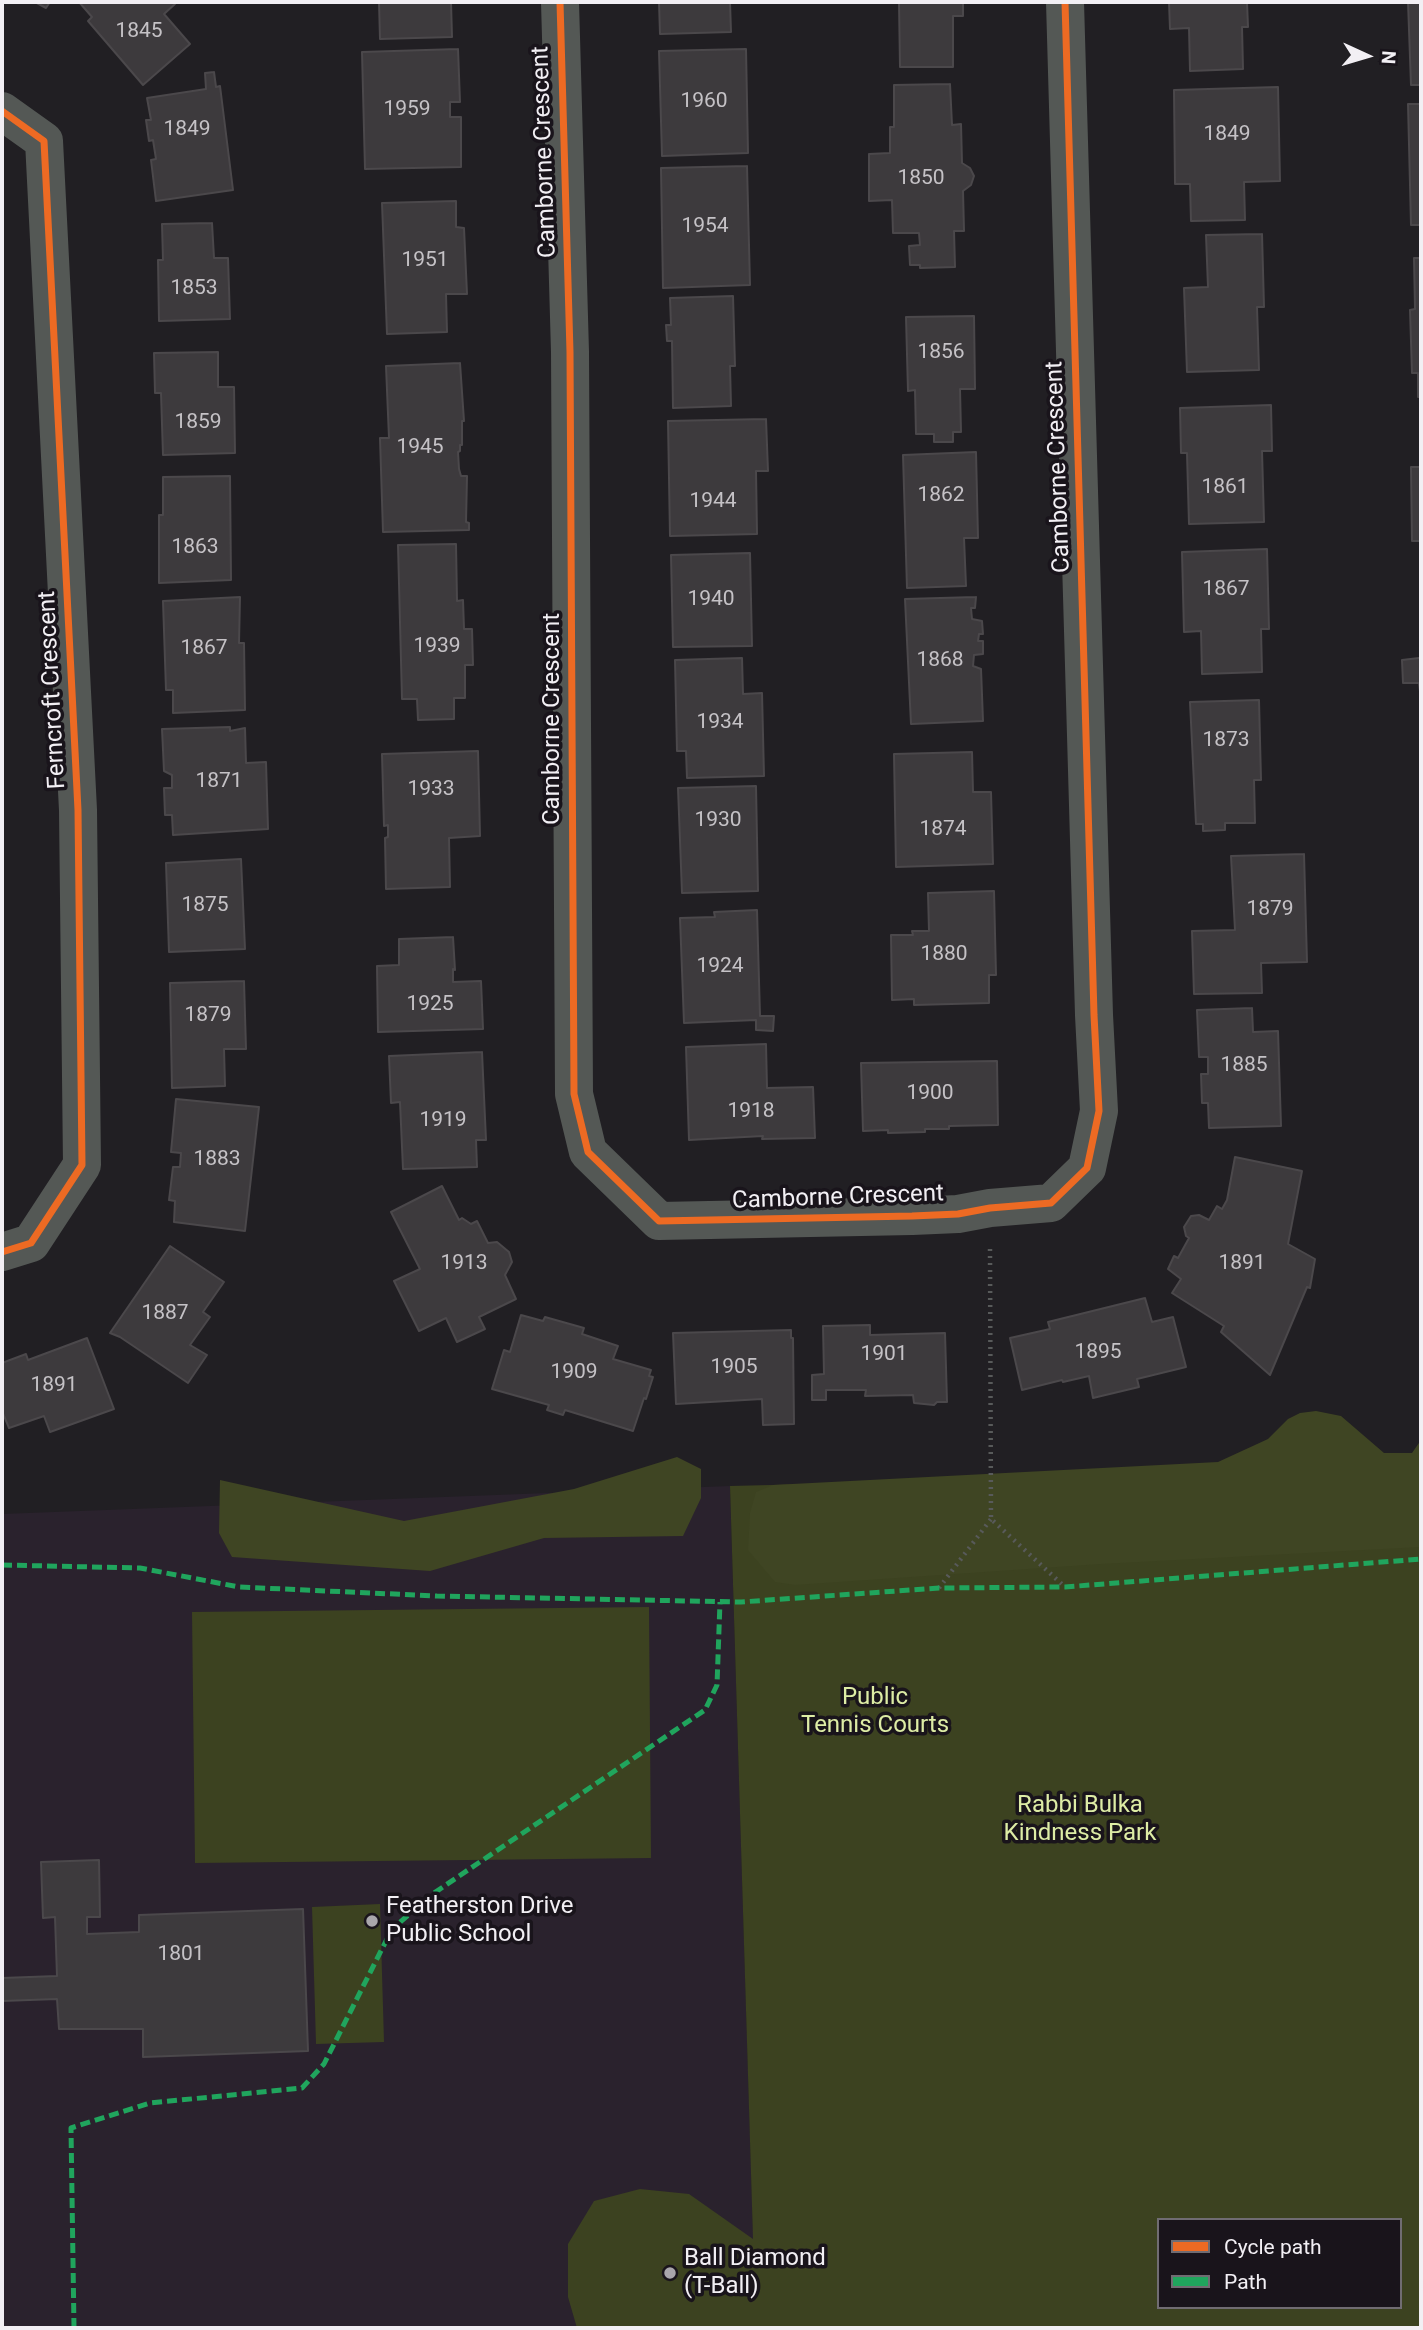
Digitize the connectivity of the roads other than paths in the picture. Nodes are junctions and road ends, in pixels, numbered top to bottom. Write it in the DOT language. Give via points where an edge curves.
graph roads {
  1 [pos="560,2"];
  2 [pos="1065,2"];
  3 [pos="2,111"];
  4 [pos="2,1252"];
  1 -- 2 [label="street, Camborne Crescent" via="570,352 574,1094 588,1152 659,1222 958,1214 1051,1203 1087,1168 1099,1111"];
  3 -- 4 [label="street, Ferncroft Crescent" via="44,141 79,810 82,1165 31,1244"];
}
